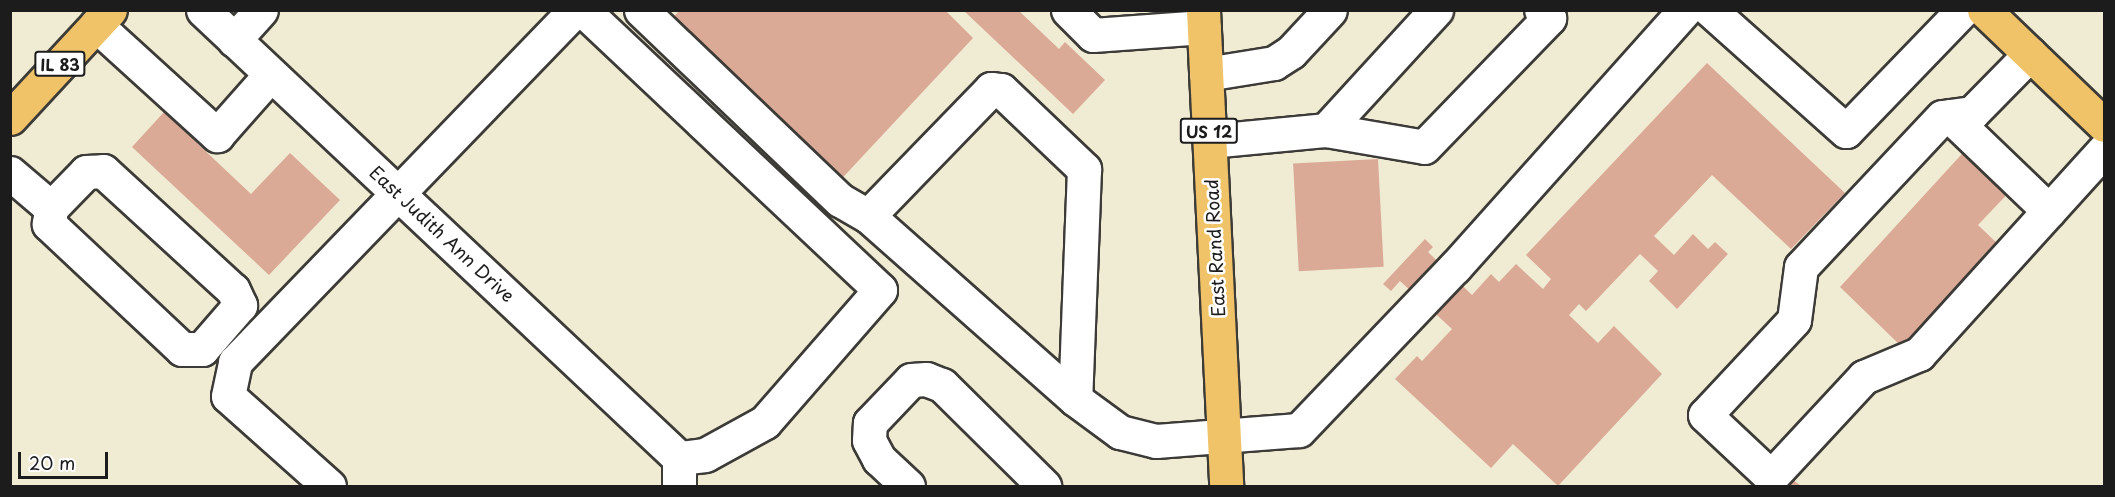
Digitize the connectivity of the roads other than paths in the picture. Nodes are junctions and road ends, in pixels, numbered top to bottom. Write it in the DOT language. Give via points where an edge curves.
graph roads {
  1 [pos="203,10"];
  2 [pos="261,10"];
  3 [pos="574,10"];
  4 [pos="582,10"];
  5 [pos="640,10"];
  6 [pos="1068,10"];
  7 [pos="1330,10"];
  8 [pos="1436,10"];
  9 [pos="1541,10"];
  10 [pos="1684,10"];
  11 [pos="1710,10"];
  12 [pos="1963,10"];
  13 [pos="1984,10"];
  14 [pos="103,18"];
  15 [pos="1204,19"];
  16 [pos="234,40"];
  17 [pos="2030,54"];
  18 [pos="271,74"];
  19 [pos="1206,74"];
  20 [pos="1950,116"];
  21 [pos="10,118"];
  22 [pos="2104,125"];
  23 [pos="1326,130"];
  24 [pos="1210,141"];
  25 [pos="2104,150"];
  26 [pos="10,173"];
  27 [pos="400,195"];
  28 [pos="51,208"];
  29 [pos="2049,211"];
  30 [pos="868,216"];
  31 [pos="1075,399"];
  32 [pos="1223,433"];
  33 [pos="679,472"];
  34 [pos="328,486"];
  35 [pos="908,486"];
  36 [pos="1044,486"];
  37 [pos="1226,486"];
  1 -- 16 [label="street, East Judith Ann Drive"];
  2 -- 16 [label="street"];
  3 -- 27 [label="street"];
  4 -- 33 [label="street" via="880,290 765,422"];
  5 -- 30 [label="street" via="840,200"];
  6 -- 15 [label="street" via="1093,35"];
  7 -- 19 [label="street" via="1291,52 1274,63"];
  8 -- 23 [label="street"];
  9 -- 23 [label="street" via="1549,18 1424,147"];
  10 -- 32 [label="street" via="1455,267 1299,430"];
  11 -- 12 [label="street" via="1846,131"];
  13 -- 17 [label="main road"];
  14 -- 18 [label="street" via="217,135"];
  14 -- 21 [label="main road, IL 83"];
  15 -- 19 [label="main road, East Rand Road / US 12"];
  16 -- 18 [label="street, East Judith Ann Drive"];
  17 -- 20 [label="street" via="1972,113"];
  17 -- 22 [label="main road"];
  18 -- 27 [label="street, East Judith Ann Drive"];
  19 -- 24 [label="main road, East Rand Road / US 12"];
  20 -- 29 [label="street"];
  20 -- 29 [label="street" via="1942,117 1801,267 1794,320 1705,415 1771,477 1864,377 1919,354"];
  23 -- 24 [label="street"];
  24 -- 32 [label="main road, East Rand Road / US 12"];
  25 -- 29 [label="street"];
  26 -- 28 [label="street"];
  27 -- 33 [label="street, East Judith Ann Drive"];
  27 -- 34 [label="street" via="235,362 228,396"];
  28 -- 28 [label="street" via="86,172 103,171 233,290 240,305 202,349 182,349 49,224"];
  30 -- 31 [label="street"];
  30 -- 31 [label="street" via="981,95 991,88 1001,90 1084,169"];
  31 -- 32 [label="street" via="1120,432 1156,441"];
  32 -- 37 [label="main road, East Rand Road / US 12"];
  35 -- 36 [label="street" via="879,459 869,440 870,423 911,380 926,378 942,385"];
}
